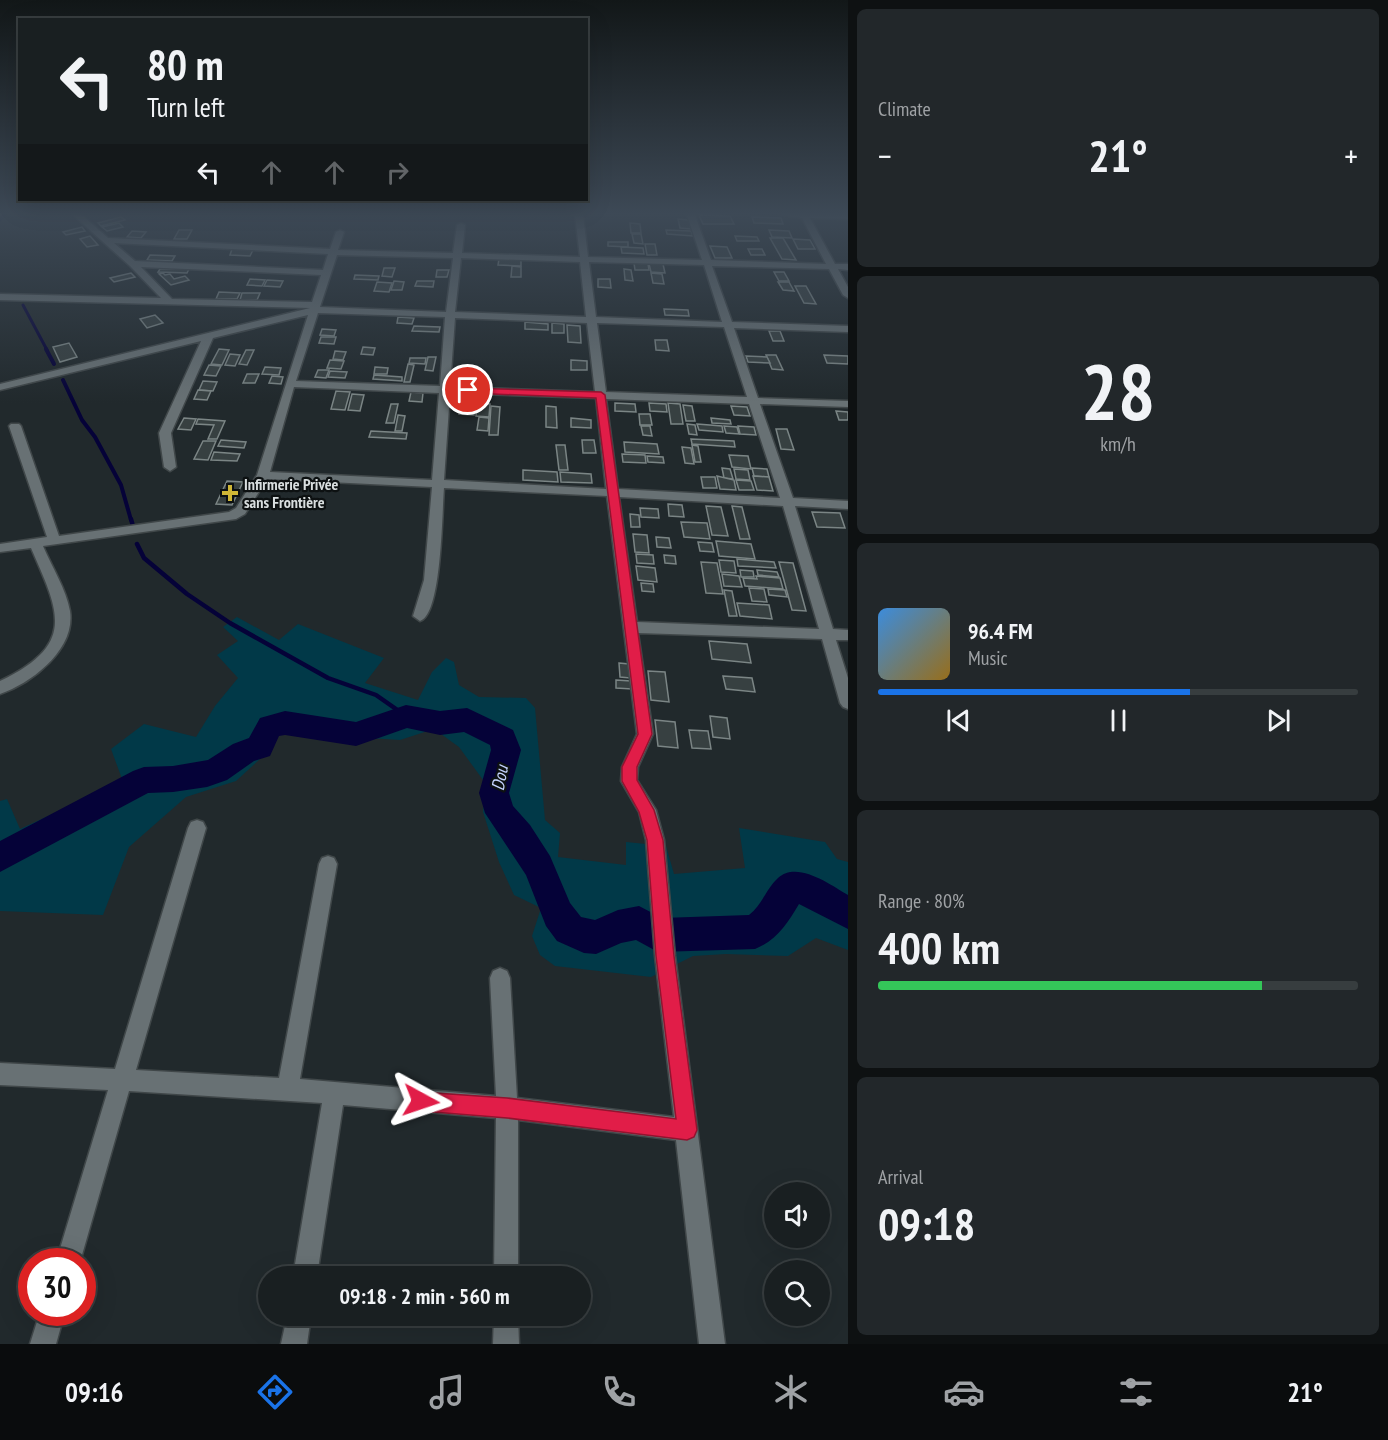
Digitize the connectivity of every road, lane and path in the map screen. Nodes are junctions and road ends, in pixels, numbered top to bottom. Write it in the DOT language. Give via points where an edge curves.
graph roads {
  1 [pos="146,278"];
  2 [pos="324,278"];
  3 [pos="454,278"];
  4 [pos="586,278"];
  5 [pos="712,278"];
  6 [pos="838,278"];
  7 [pos="848,295"];
  8 [pos="0,297"];
  9 [pos="170,302"];
  10 [pos="316,308"];
  11 [pos="450,315"];
  12 [pos="591,318"];
  13 [pos="728,324"];
  14 [pos="848,329"];
  15 [pos="209,335"];
  16 [pos="290,384"];
  17 [pos="0,387"];
  18 [pos="446,390"];
  19 [pos="601,395"];
  20 [pos="752,400"];
  21 [pos="848,404"];
  22 [pos="15,426"];
  23 [pos="170,467"];
  24 [pos="263,475"];
  25 [pos="439,485"];
  26 [pos="612,491"];
  27 [pos="788,502"];
  28 [pos="848,505"];
  29 [pos="54,540"];
  30 [pos="36,543"];
  31 [pos="0,548"];
  32 [pos="420,616"];
  33 [pos="629,627"];
  34 [pos="829,634"];
  35 [pos="848,635"];
  36 [pos="0,688"];
  37 [pos="848,703"];
  38 [pos="197,828"];
  39 [pos="328,864"];
  40 [pos="500,978"];
  41 [pos="0,1074"];
  42 [pos="122,1080"];
  43 [pos="288,1089"];
  44 [pos="334,1095"];
  45 [pos="507,1108"];
  46 [pos="687,1130"];
  47 [pos="72,1248"];
  48 [pos="307,1266"];
  49 [pos="506,1266"];
  50 [pos="48,1326"];
  51 [pos="297,1326"];
  52 [pos="506,1326"];
  53 [pos="43,1344"];
  54 [pos="294,1344"];
  55 [pos="506,1344"];
  56 [pos="712,1344"];
  1 -- 9 [label="street"];
  2 -- 10 [label="street"];
  3 -- 11 [label="street"];
  4 -- 12 [label="street"];
  5 -- 13 [label="street"];
  6 -- 7 [label="street"];
  8 -- 9 [label="street"];
  9 -- 10 [label="street"];
  10 -- 11 [label="street"];
  10 -- 15 [label="street"];
  10 -- 16 [label="street"];
  11 -- 12 [label="street"];
  11 -- 18 [label="street"];
  12 -- 13 [label="street"];
  12 -- 19 [label="street"];
  13 -- 14 [label="street"];
  13 -- 20 [label="street"];
  15 -- 17 [label="street"];
  15 -- 23 [label="street" via="165,433"];
  16 -- 18 [label="street"];
  16 -- 24 [label="street"];
  18 -- 19 [label="street"];
  18 -- 25 [label="street"];
  19 -- 20 [label="street"];
  19 -- 26 [label="street"];
  20 -- 21 [label="street"];
  20 -- 27 [label="street"];
  22 -- 29 [label="street"];
  24 -- 25 [label="street"];
  24 -- 29 [label="street" via="241,511 232,516"];
  25 -- 26 [label="street"];
  25 -- 32 [label="street" via="431,580"];
  26 -- 27 [label="street"];
  26 -- 33 [label="street"];
  27 -- 28 [label="street"];
  27 -- 34 [label="street"];
  29 -- 30 [label="street"];
  30 -- 31 [label="street"];
  30 -- 36 [label="street" via="63,614 60,636 29,672"];
  33 -- 34 [label="street"];
  33 -- 46 [label="street" via="645,734 630,767 629,781 647,810 655,840"];
  34 -- 35 [label="street"];
  34 -- 37 [label="street"];
  38 -- 42 [label="street"];
  39 -- 43 [label="street"];
  40 -- 45 [label="street"];
  41 -- 42 [label="street"];
  42 -- 43 [label="street"];
  42 -- 47 [label="street"];
  43 -- 44 [label="street"];
  44 -- 45 [label="street"];
  44 -- 48 [label="street"];
  45 -- 46 [label="street"];
  45 -- 49 [label="street"];
  46 -- 56 [label="street"];
  50 -- 53 [label="street"];
  51 -- 54 [label="street"];
  52 -- 55 [label="street"];
}
